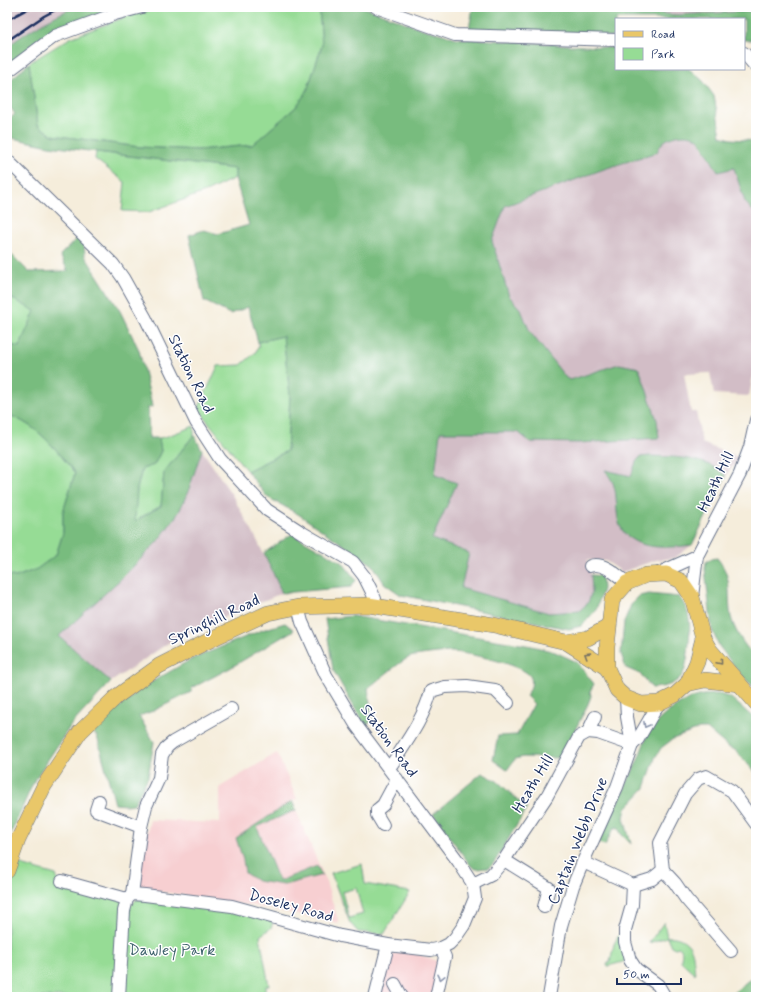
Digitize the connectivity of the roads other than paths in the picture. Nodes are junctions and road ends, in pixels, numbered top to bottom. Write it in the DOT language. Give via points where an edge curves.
graph roads {
  1 [pos="142,7"];
  2 [pos="376,7"];
  3 [pos="615,40"];
  4 [pos="745,54"];
  5 [pos="756,67"];
  6 [pos="7,72"];
  7 [pos="7,160"];
  8 [pos="756,420"];
  9 [pos="753,448"];
  10 [pos="697,556"];
  11 [pos="590,566"];
  12 [pos="657,574"];
  13 [pos="627,583"];
  14 [pos="692,598"];
  15 [pos="369,606"];
  16 [pos="298,607"];
  17 [pos="608,627"];
  18 [pos="703,638"];
  19 [pos="566,642"];
  20 [pos="607,668"];
  21 [pos="687,684"];
  22 [pos="739,684"];
  23 [pos="626,698"];
  24 [pos="508,703"];
  25 [pos="659,703"];
  26 [pos="756,703"];
  27 [pos="227,716"];
  28 [pos="595,717"];
  29 [pos="593,732"];
  30 [pos="632,745"];
  31 [pos="388,767"];
  32 [pos="397,779"];
  33 [pos="99,801"];
  34 [pos="756,824"];
  35 [pos="383,825"];
  36 [pos="141,827"];
  37 [pos="504,860"];
  38 [pos="583,862"];
  39 [pos="8,867"];
  40 [pos="663,870"];
  41 [pos="62,881"];
  42 [pos="473,884"];
  43 [pos="633,884"];
  44 [pos="129,897"];
  45 [pos="544,907"];
  46 [pos="388,945"];
  47 [pos="731,951"];
  48 [pos="443,953"];
  49 [pos="395,984"];
  50 [pos="119,997"];
  51 [pos="375,997"];
  52 [pos="402,997"];
  53 [pos="436,997"];
  54 [pos="549,997"];
  55 [pos="665,997"];
  1 -- 6 [label="street" via="55,36"];
  2 -- 3 [label="street" via="455,35"];
  4 -- 5 [label="street"];
  7 -- 15 [label="street, Station Road" via="117,269 146,319 196,422 225,464 266,510 353,562 366,581"];
  8 -- 9 [label="street, Heath Hill"];
  9 -- 10 [label="street, Heath Hill"];
  10 -- 12 [label="street"];
  10 -- 14 [label="street, Heath Hill"];
  11 -- 13 [label="street" via="594,564 607,568"];
  12 -- 13 [label="main road" via="646,575"];
  12 -- 14 [label="main road" via="666,574 681,581"];
  13 -- 17 [label="main road" via="612,600"];
  14 -- 18 [label="main road"];
  15 -- 16 [label="main road, Springhill Road"];
  15 -- 19 [label="main road, Springhill Road" via="494,625"];
  16 -- 31 [label="street, Station Road" via="302,622 326,675 356,725"];
  16 -- 39 [label="main road, Springhill Road" via="268,613 216,637 159,666 116,697 80,732 44,786"];
  17 -- 19 [label="main road, Springhill Road" via="588,638"];
  17 -- 20 [label="main road"];
  18 -- 21 [label="main road" via="697,662"];
  18 -- 22 [label="main road, one-way"];
  20 -- 19 [label="main road, Springhill Road, one-way"];
  20 -- 23 [label="main road" via="617,690"];
  21 -- 22 [label="main road" via="705,680"];
  21 -- 25 [label="main road" via="675,696"];
  22 -- 26 [label="main road"];
  23 -- 25 [label="main road" via="641,704"];
  23 -- 30 [label="street, Captain Webb Drive"];
  24 -- 31 [label="street" via="495,690 460,686 431,691 428,704"];
  25 -- 30 [label="street, Captain Webb Drive, one-way"];
  27 -- 36 [label="street" via="167,747 162,755 159,778 146,806"];
  28 -- 29 [label="street"];
  29 -- 30 [label="street"];
  29 -- 37 [label="street, Heath Hill" via="579,737 547,796"];
  30 -- 38 [label="street, Captain Webb Drive" via="617,787"];
  31 -- 32 [label="street, Station Road"];
  32 -- 35 [label="street" via="383,805 376,810"];
  32 -- 42 [label="street, Station Road"];
  33 -- 36 [label="street" via="96,810"];
  34 -- 40 [label="street" via="732,791 706,776 698,779 685,794 660,843"];
  36 -- 44 [label="street"];
  37 -- 42 [label="street, Heath Hill" via="491,875"];
  37 -- 45 [label="street" via="549,888"];
  38 -- 43 [label="street"];
  38 -- 54 [label="street, Captain Webb Drive" via="561,926"];
  40 -- 43 [label="street" via="652,879"];
  40 -- 47 [label="street"];
  41 -- 44 [label="street, Doseley Road"];
  42 -- 48 [label="street" via="475,898 464,925"];
  43 -- 55 [label="street" via="632,905 625,930 630,960 636,969 658,985"];
  44 -- 46 [label="street, Doseley Road" via="153,896 232,906 340,936"];
  44 -- 50 [label="street" via="124,911"];
  46 -- 48 [label="street, Doseley Road"];
  46 -- 51 [label="street"];
  48 -- 53 [label="street, one-way"];
  49 -- 52 [label="street"];
}
